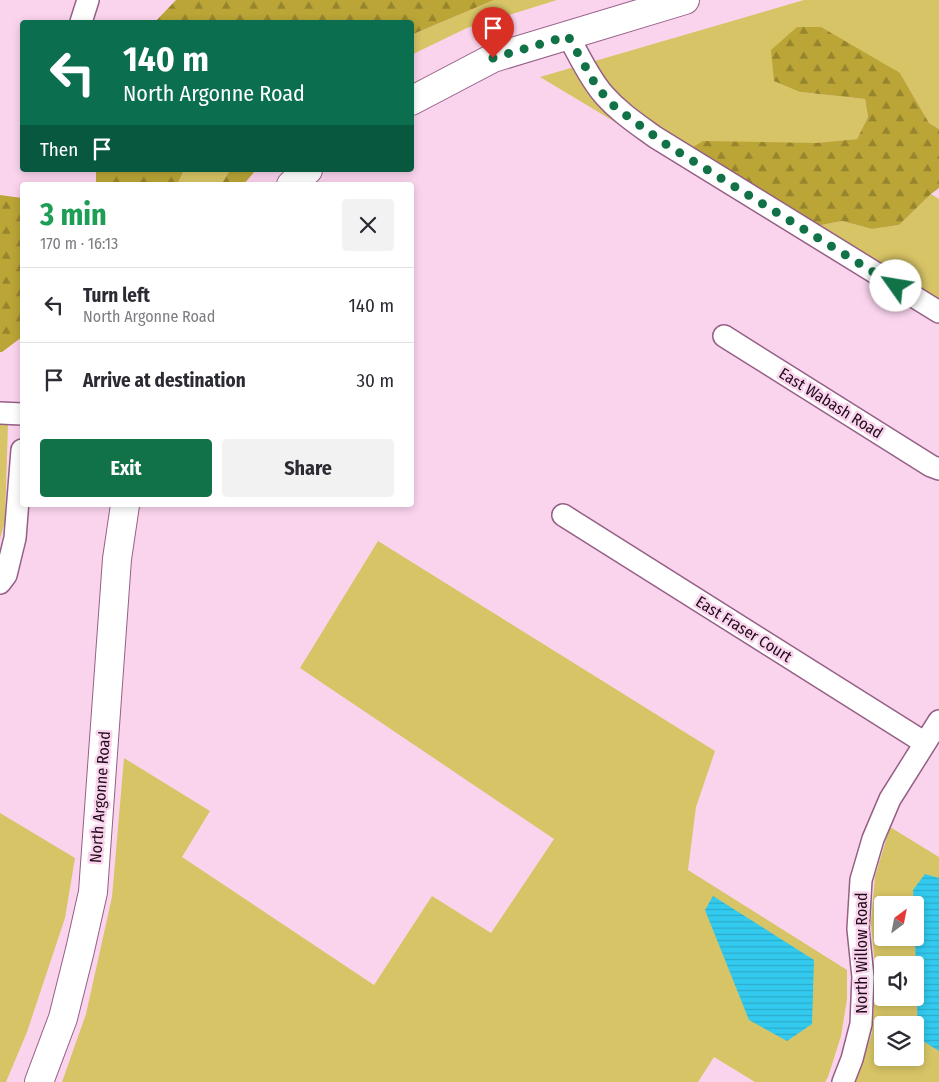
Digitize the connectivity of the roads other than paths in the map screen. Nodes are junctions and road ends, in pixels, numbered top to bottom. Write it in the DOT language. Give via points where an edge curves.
graph roads {
  1 [pos="88,0"];
  2 [pos="685,0"];
  3 [pos="82,20"];
  4 [pos="568,36"];
  5 [pos="414,99"];
  6 [pos="305,172"];
  7 [pos="295,182"];
  8 [pos="939,312"];
  9 [pos="724,336"];
  10 [pos="0,413"];
  11 [pos="20,414"];
  12 [pos="939,469"];
  13 [pos="20,475"];
  14 [pos="124,507"];
  15 [pos="563,515"];
  16 [pos="0,583"];
  17 [pos="939,721"];
  18 [pos="925,743"];
  19 [pos="39,1082"];
  20 [pos="843,1082"];
  1 -- 3 [label="street"];
  2 -- 4 [label="main road"];
  4 -- 5 [label="main road" via="493,58"];
  4 -- 8 [label="street" via="603,94 662,142"];
  6 -- 7 [label="main road"];
  9 -- 12 [label="street, East Wabash Road"];
  10 -- 11 [label="street"];
  13 -- 16 [label="street" via="15,538 6,575"];
  14 -- 19 [label="main road, North Argonne Road" via="93,892 63,1018"];
  15 -- 18 [label="street, East Fraser Court"];
  17 -- 18 [label="street, North Willow Road"];
  18 -- 20 [label="street, North Willow Road" via="890,800 872,838 861,880 858,928 863,977 860,1024"];
}
